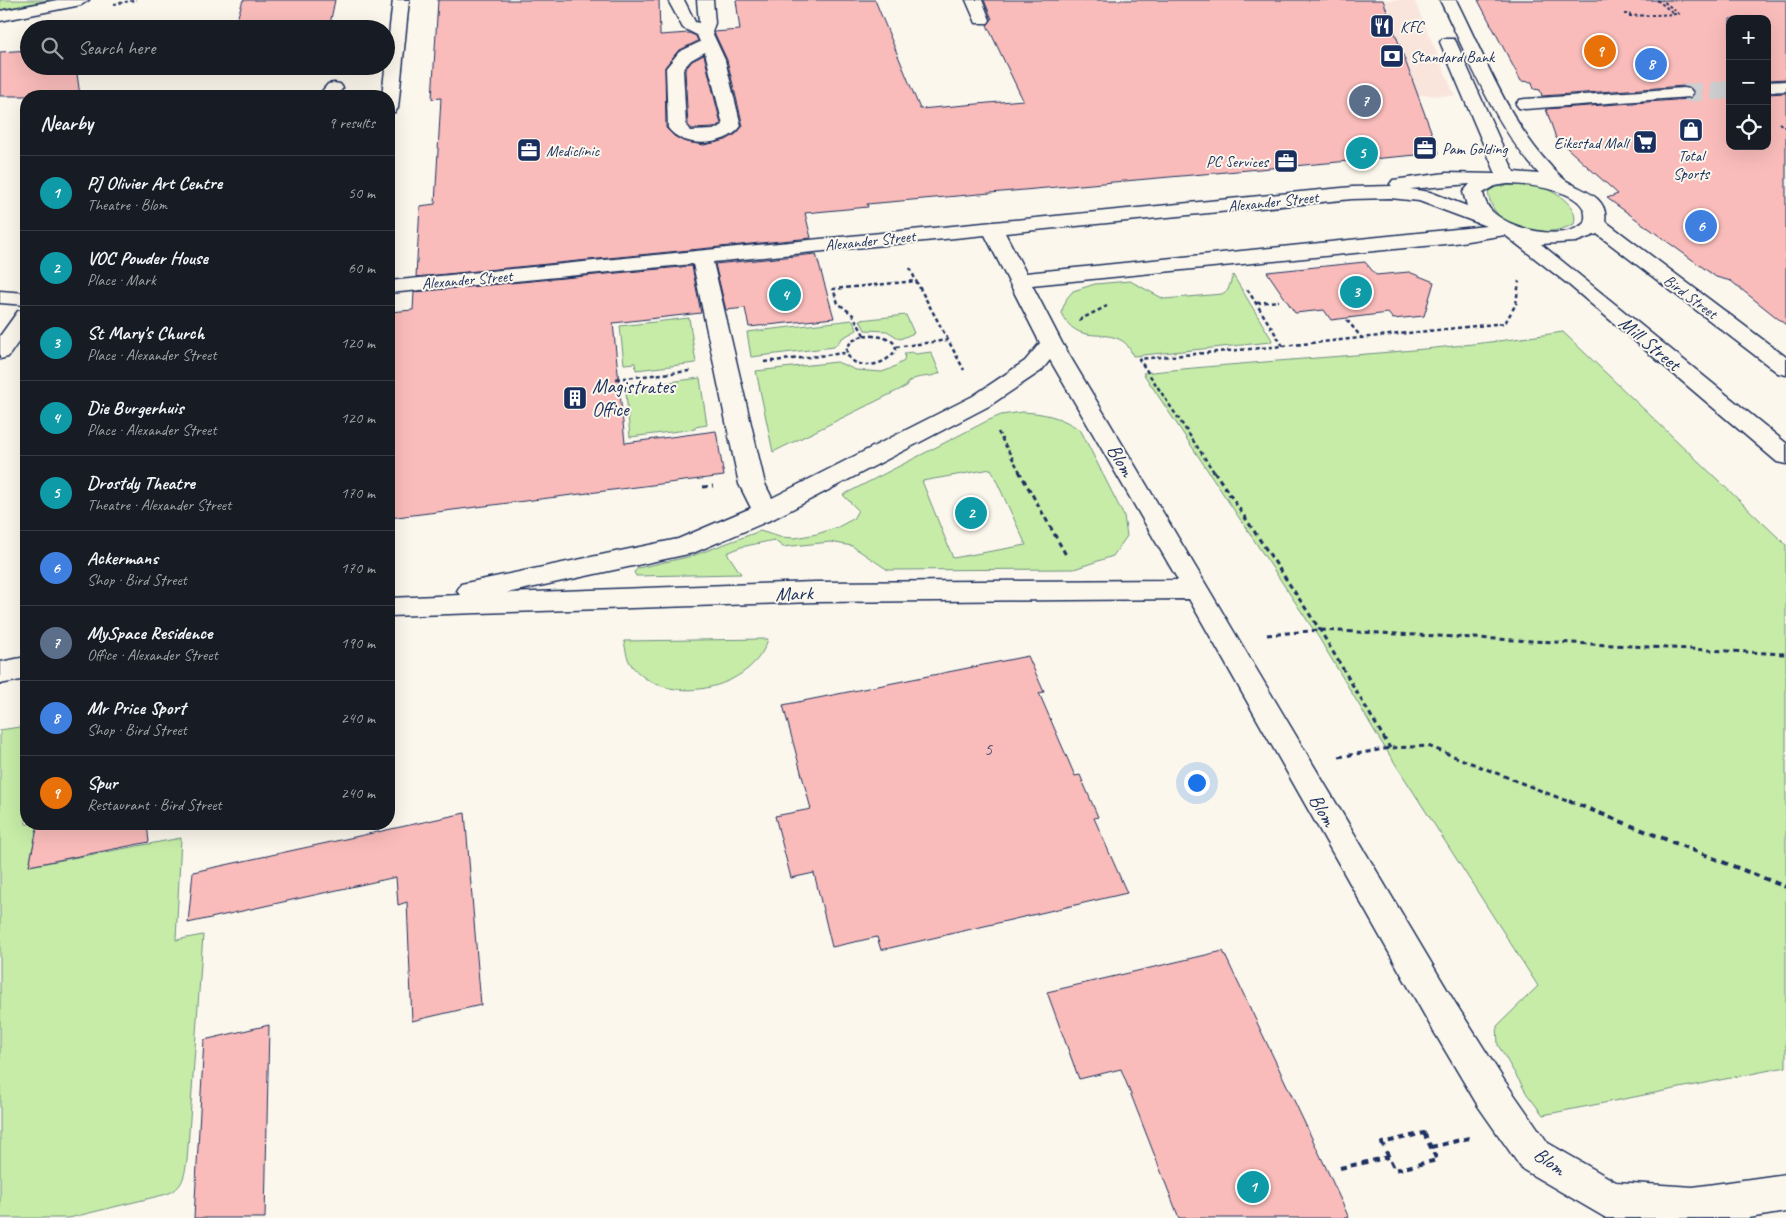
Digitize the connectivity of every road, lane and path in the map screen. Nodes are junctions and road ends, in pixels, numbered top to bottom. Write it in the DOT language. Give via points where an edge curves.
graph roads {
  1 [pos="81,0"];
  2 [pos="401,0"];
  3 [pos="676,0"];
  4 [pos="704,0"];
  5 [pos="974,0"];
  6 [pos="1448,0"];
  7 [pos="1657,0"];
  8 [pos="1662,0"];
  9 [pos="1624,14"];
  10 [pos="0,16"];
  11 [pos="1628,16"];
  12 [pos="982,20"];
  13 [pos="1440,24"];
  14 [pos="707,38"];
  15 [pos="395,54"];
  16 [pos="393,75"];
  17 [pos="1786,86"];
  18 [pos="1771,87"];
  19 [pos="391,90"];
  20 [pos="1684,93"];
  21 [pos="1525,104"];
  22 [pos="1779,123"];
  23 [pos="1786,128"];
  24 [pos="1500,179"];
  25 [pos="1560,186"];
  26 [pos="1352,193"];
  27 [pos="1595,223"];
  28 [pos="992,228"];
  29 [pos="1503,228"];
  30 [pos="702,257"];
  31 [pos="1519,276"];
  32 [pos="1019,280"];
  33 [pos="395,286"];
  34 [pos="1246,288"];
  35 [pos="0,297"];
  36 [pos="20,299"];
  37 [pos="1279,301"];
  38 [pos="1256,303"];
  39 [pos="1347,320"];
  40 [pos="20,321"];
  41 [pos="0,323"];
  42 [pos="20,326"];
  43 [pos="864,335"];
  44 [pos="1361,338"];
  45 [pos="948,340"];
  46 [pos="1051,343"];
  47 [pos="1283,346"];
  48 [pos="896,347"];
  49 [pos="0,352"];
  50 [pos="846,353"];
  51 [pos="763,362"];
  52 [pos="1786,368"];
  53 [pos="695,370"];
  54 [pos="968,378"];
  55 [pos="616,379"];
  56 [pos="994,424"];
  57 [pos="1786,456"];
  58 [pos="766,512"];
  59 [pos="1069,561"];
  60 [pos="1197,589"];
  61 [pos="395,606"];
  62 [pos="395,607"];
  63 [pos="1320,630"];
  64 [pos="1257,636"];
  65 [pos="1786,654"];
  66 [pos="20,669"];
  67 [pos="0,672"];
  68 [pos="1390,748"];
  69 [pos="1297,765"];
  70 [pos="1786,887"];
  71 [pos="1471,1137"];
  72 [pos="1431,1147"];
  73 [pos="1389,1157"];
  74 [pos="1340,1168"];
  75 [pos="1786,1193"];
  76 [pos="1612,1210"];
  1 -- 10 [label="street"];
  2 -- 15 [label="street"];
  3 -- 14 [label="street" via="689,24"];
  4 -- 14 [label="street"];
  5 -- 12 [label="street"];
  6 -- 25 [label="street" via="1505,115 1534,158"];
  7 -- 9 [label="path" via="1672,12"];
  8 -- 11 [label="path" via="1679,14"];
  13 -- 24 [label="street"];
  14 -- 14 [label="street" via="717,60 732,126 714,136 686,136 678,128 674,68"];
  16 -- 19 [label="street"];
  17 -- 18 [label="street"];
  20 -- 21 [label="street"];
  22 -- 23 [label="path"];
  24 -- 25 [label="street, Alexander Street" via="1524,178"];
  24 -- 26 [label="street, Alexander Street" via="1442,179 1392,184"];
  24 -- 29 [label="street" via="1480,185 1473,192 1473,201 1477,210"];
  25 -- 27 [label="street" via="1589,203 1596,215"];
  26 -- 28 [label="street, Alexander Street"];
  26 -- 29 [label="street, Alexander Street" via="1390,192 1424,196"];
  27 -- 29 [label="street" via="1588,231 1559,238 1540,238"];
  27 -- 52 [label="street, Bird Street"];
  28 -- 30 [label="street, Alexander Street"];
  28 -- 32 [label="street, Blom"];
  29 -- 32 [label="street" via="1456,237"];
  29 -- 57 [label="street, Mill Street" via="1576,281"];
  30 -- 33 [label="street, Alexander Street"];
  30 -- 58 [label="street" via="752,484"];
  31 -- 44 [label="path" via="1518,298 1505,323"];
  32 -- 46 [label="street, Blom"];
  34 -- 38 [label="path"];
  35 -- 36 [label="street"];
  37 -- 38 [label="path"];
  38 -- 47 [label="path"];
  39 -- 44 [label="path"];
  40 -- 41 [label="street"];
  42 -- 49 [label="street"];
  43 -- 45 [label="path" via="853,314 838,303 833,289 916,281"];
  43 -- 48 [label="path" via="882,337"];
  43 -- 50 [label="path" via="851,340 846,346"];
  44 -- 47 [label="path"];
  45 -- 48 [label="path"];
  45 -- 54 [label="path"];
  46 -- 58 [label="street, Mark" via="1033,366 989,396"];
  46 -- 60 [label="street, Blom"];
  47 -- 63 [label="path" via="1139,359"];
  48 -- 50 [label="path" via="891,360 870,366 850,359"];
  50 -- 51 [label="path"];
  53 -- 55 [label="path"];
  56 -- 59 [label="path"];
  58 -- 61 [label="street, Mark" via="684,547"];
  60 -- 62 [label="street, Mark" via="815,592"];
  60 -- 69 [label="street, Blom"];
  63 -- 64 [label="path"];
  63 -- 65 [label="path"];
  63 -- 68 [label="path"];
  66 -- 67 [label="street"];
  68 -- 69 [label="path"];
  68 -- 70 [label="path" via="1428,746"];
  69 -- 76 [label="street, Blom" via="1452,1029 1535,1156"];
  71 -- 72 [label="path"];
  72 -- 73 [label="path" via="1438,1160 1396,1170"];
  72 -- 73 [label="path" via="1424,1133 1382,1142"];
  73 -- 74 [label="path"];
  75 -- 76 [label="street, Blom" via="1693,1207"];
}
